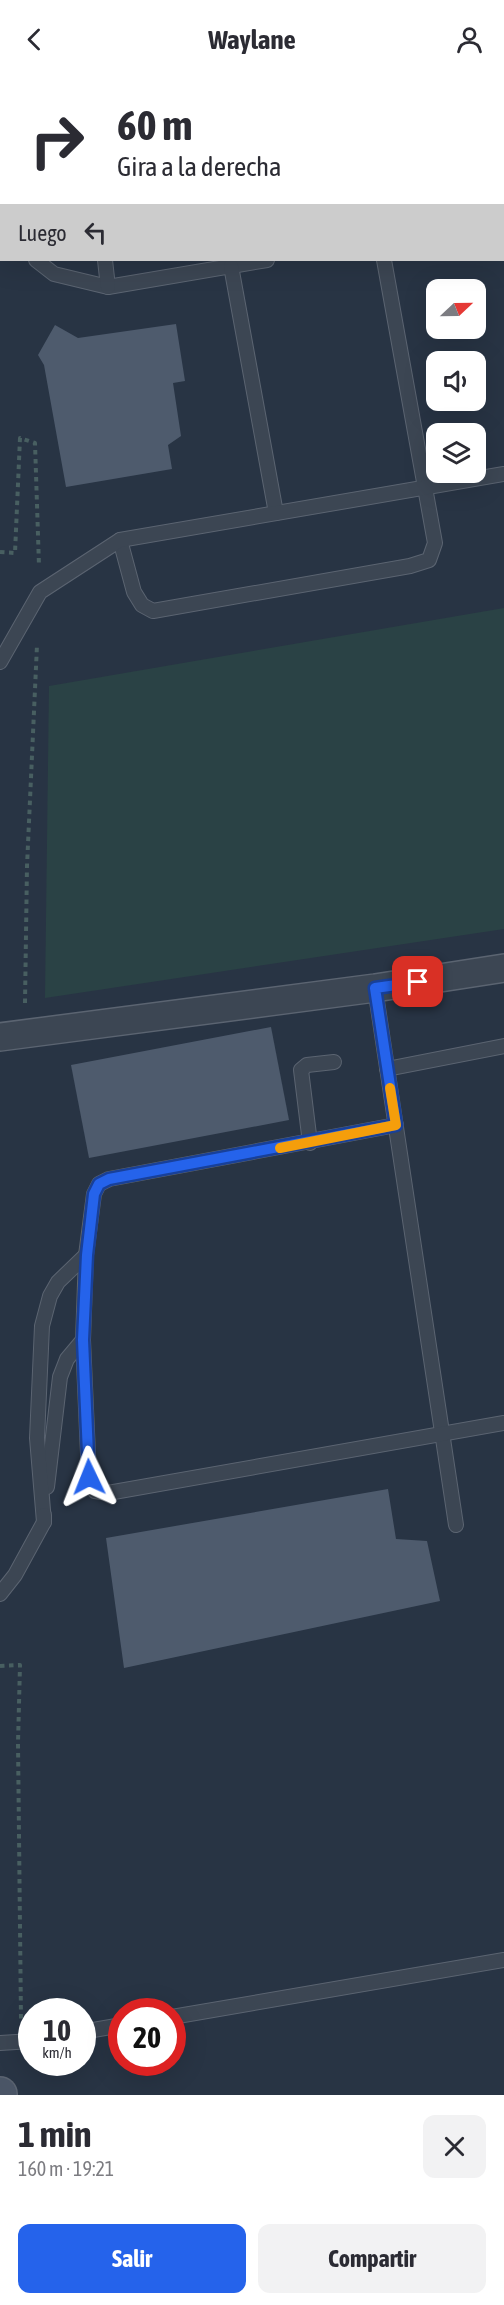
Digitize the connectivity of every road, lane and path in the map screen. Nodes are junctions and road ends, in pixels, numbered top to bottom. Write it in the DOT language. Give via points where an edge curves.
graph roads {
  1 [pos="37,261"];
  2 [pos="105,261"];
  3 [pos="257,261"];
  4 [pos="384,261"];
  5 [pos="231,266"];
  6 [pos="108,287"];
  7 [pos="504,474"];
  8 [pos="426,488"];
  9 [pos="276,513"];
  10 [pos="120,540"];
  11 [pos="0,552"];
  12 [pos="40,592"];
  13 [pos="0,662"];
  14 [pos="504,968"];
  15 [pos="375,988"];
  16 [pos="24,1014"];
  17 [pos="0,1037"];
  18 [pos="504,1046"];
  19 [pos="334,1062"];
  20 [pos="387,1069"];
  21 [pos="396,1125"];
  22 [pos="310,1143"];
  23 [pos="87,1255"];
  24 [pos="83,1340"];
  25 [pos="504,1423"];
  26 [pos="443,1434"];
  27 [pos="44,1522"];
  28 [pos="456,1525"];
  29 [pos="0,1594"];
  30 [pos="0,1666"];
  31 [pos="504,1960"];
  32 [pos="25,1998"];
  33 [pos="186,2015"];
  34 [pos="18,2042"];
  35 [pos="0,2043"];
  1 -- 6 [label="lane" via="54,274"];
  2 -- 6 [label="lane"];
  3 -- 5 [label="lane"];
  4 -- 8 [label="lane"];
  5 -- 6 [label="lane"];
  5 -- 9 [label="lane"];
  7 -- 8 [label="lane"];
  8 -- 9 [label="lane"];
  8 -- 10 [label="lane" via="435,543 429,560 165,609 153,611 141,605"];
  9 -- 10 [label="lane"];
  10 -- 12 [label="lane"];
  11 -- 12 [label="path" via="15,553 20,438 35,442"];
  12 -- 13 [label="lane"];
  12 -- 16 [label="path"];
  14 -- 15 [label="street"];
  15 -- 17 [label="street"];
  15 -- 20 [label="lane"];
  18 -- 20 [label="lane"];
  19 -- 22 [label="lane" via="307,1065 301,1070"];
  20 -- 21 [label="lane"];
  21 -- 22 [label="lane"];
  21 -- 26 [label="lane"];
  22 -- 23 [label="lane" via="109,1179 99,1184 94,1194"];
  23 -- 24 [label="lane"];
  23 -- 27 [label="lane" via="58,1282 42,1326 37,1438"];
  24 -- 26 [label="lane" via="89,1477 95,1491 108,1493"];
  24 -- 27 [label="lane" via="67,1359 60,1377"];
  25 -- 26 [label="lane"];
  26 -- 28 [label="lane"];
  27 -- 29 [label="lane"];
  30 -- 32 [label="path" via="20,1665 18,1743"];
  31 -- 33 [label="lane"];
  34 -- 35 [label="lane"];
}
